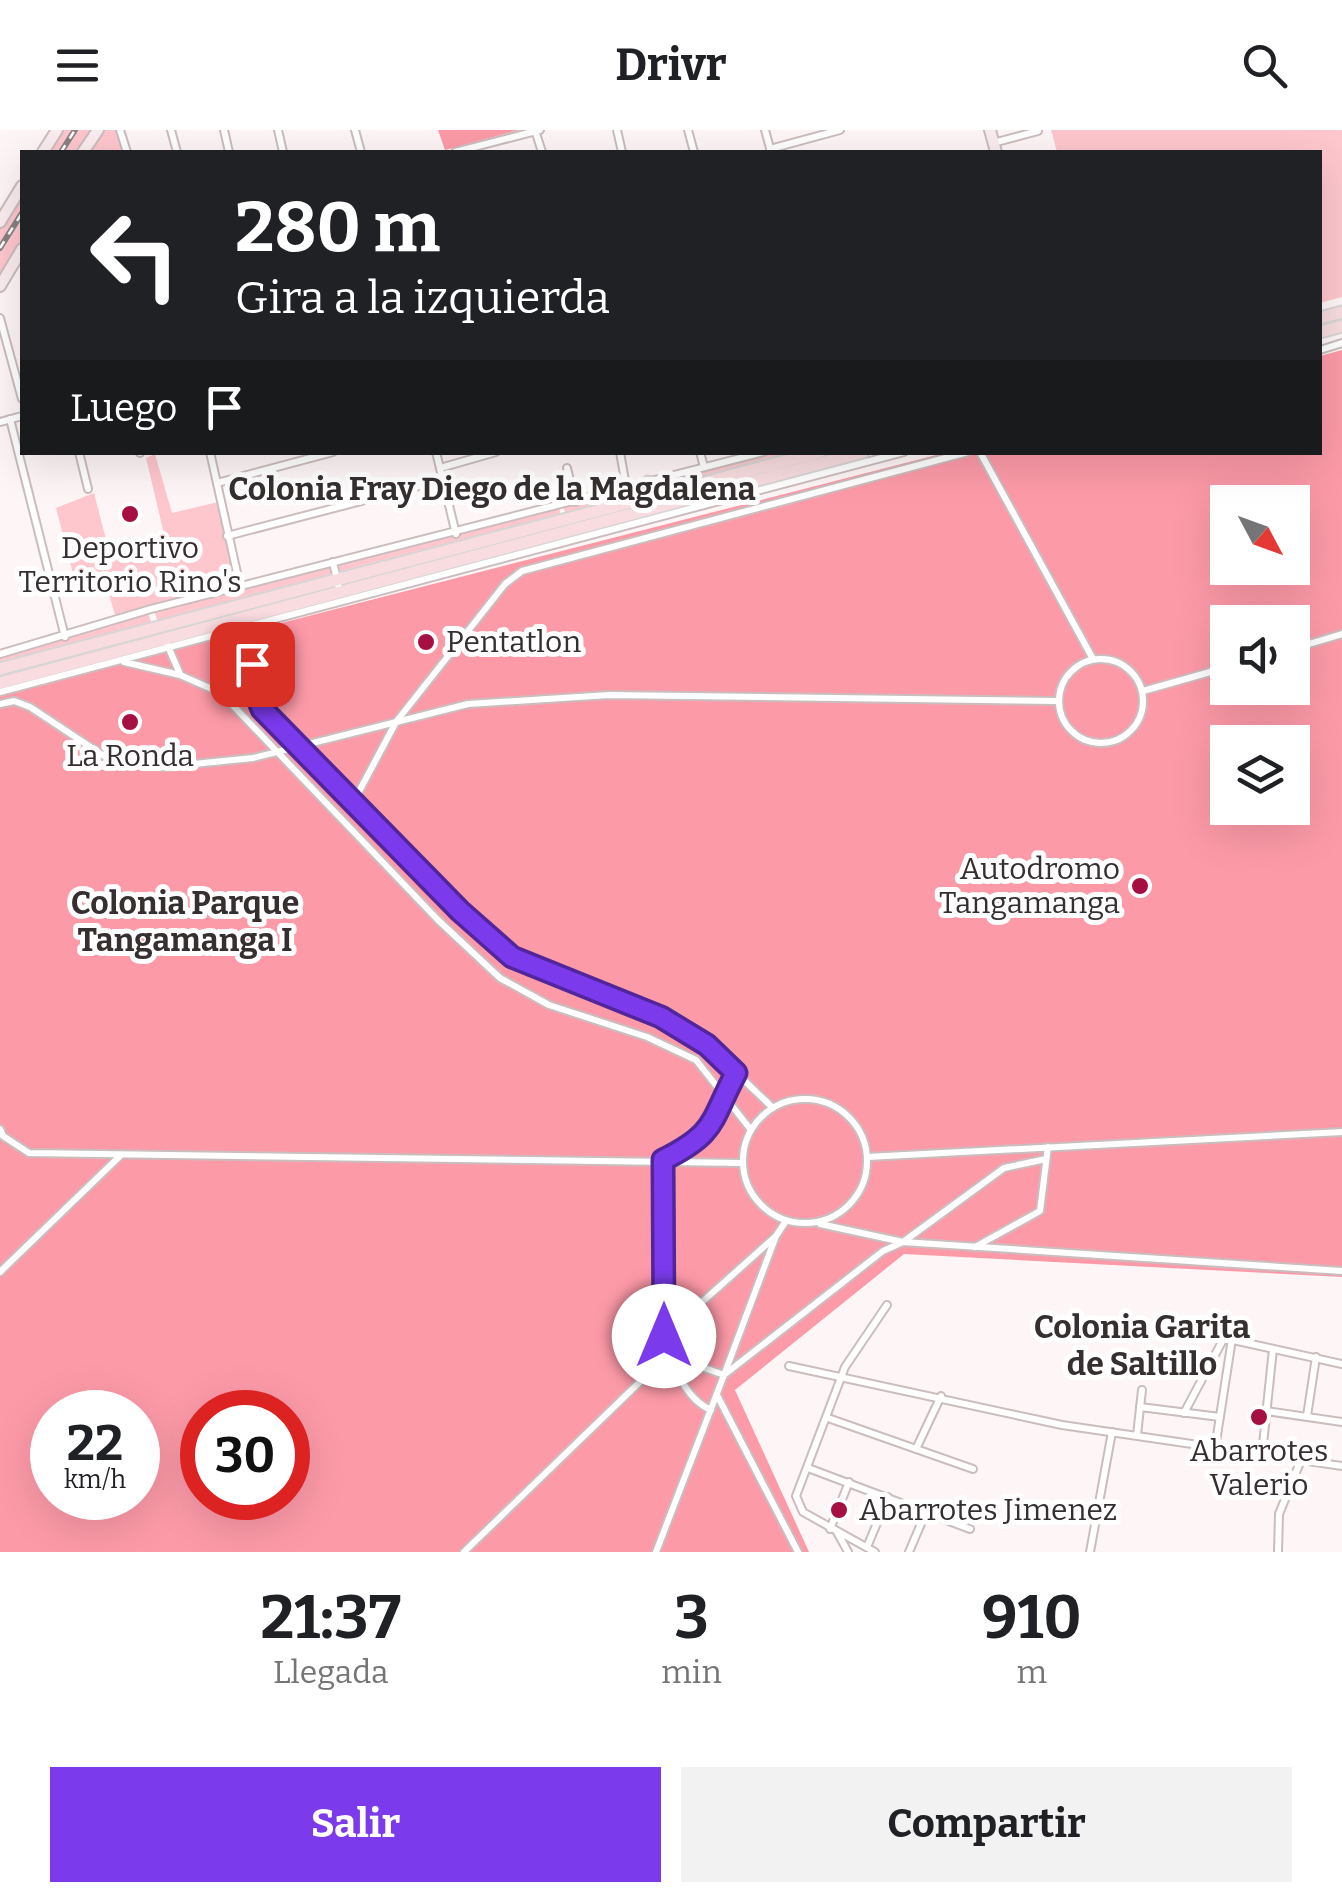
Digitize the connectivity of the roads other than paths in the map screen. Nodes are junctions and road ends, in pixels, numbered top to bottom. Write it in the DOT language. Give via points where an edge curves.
graph roads {
  1 [pos="537,130"];
  2 [pos="840,130"];
  3 [pos="990,130"];
  4 [pos="1038,130"];
  5 [pos="995,148"];
  6 [pos="462,150"];
  7 [pos="773,150"];
  8 [pos="20,189"];
  9 [pos="0,222"];
  10 [pos="18,263"];
  11 [pos="0,286"];
  12 [pos="0,318"];
  13 [pos="20,392"];
  14 [pos="20,416"];
  15 [pos="10,419"];
  16 [pos="0,422"];
  17 [pos="80,455"];
  18 [pos="211,455"];
  19 [pos="322,455"];
  20 [pos="437,455"];
  21 [pos="486,455"];
  22 [pos="620,455"];
  23 [pos="701,455"];
  24 [pos="752,455"];
  25 [pos="814,455"];
  26 [pos="843,455"];
  27 [pos="881,455"];
  28 [pos="957,455"];
  29 [pos="982,455"];
  30 [pos="704,467"];
  31 [pos="788,467"];
  32 [pos="440,468"];
  33 [pos="568,468"];
  34 [pos="442,480"];
  35 [pos="648,482"];
  36 [pos="218,483"];
  37 [pos="625,488"];
  38 [pos="88,489"];
  39 [pos="672,491"];
  40 [pos="575,502"];
  41 [pos="562,506"];
  42 [pos="630,508"];
  43 [pos="568,530"];
  44 [pos="456,534"];
  45 [pos="227,536"];
  46 [pos="334,562"];
  47 [pos="240,586"];
  48 [pos="338,586"];
  49 [pos="284,608"];
  50 [pos="150,609"];
  51 [pos="275,619"];
  52 [pos="1342,634"];
  53 [pos="65,637"];
  54 [pos="163,638"];
  55 [pos="1310,643"];
  56 [pos="0,654"];
  57 [pos="1094,659"];
  58 [pos="120,661"];
  59 [pos="93,663"];
  60 [pos="0,669"];
  61 [pos="1210,672"];
  62 [pos="180,675"];
  63 [pos="0,684"];
  64 [pos="252,684"];
  65 [pos="0,692"];
  66 [pos="1143,692"];
  67 [pos="220,693"];
  68 [pos="1058,701"];
  69 [pos="0,704"];
  70 [pos="396,722"];
  71 [pos="300,746"];
  72 [pos="274,752"];
  73 [pos="354,801"];
  74 [pos="736,1073"];
  75 [pos="726,1093"];
  76 [pos="773,1108"];
  77 [pos="0,1129"];
  78 [pos="751,1130"];
  79 [pos="1342,1132"];
  80 [pos="1048,1147"];
  81 [pos="122,1154"];
  82 [pos="867,1157"];
  83 [pos="1046,1158"];
  84 [pos="663,1160"];
  85 [pos="742,1163"];
  86 [pos="786,1221"];
  87 [pos="816,1223"];
  88 [pos="776,1236"];
  89 [pos="902,1242"];
  90 [pos="974,1247"];
  91 [pos="1342,1271"];
  92 [pos="0,1272"];
  93 [pos="887,1305"];
  94 [pos="664,1336"];
  95 [pos="1228,1339"];
  96 [pos="666,1346"];
  97 [pos="1272,1348"];
  98 [pos="670,1356"];
  99 [pos="1316,1357"];
  100 [pos="1342,1364"];
  101 [pos="789,1366"];
  102 [pos="679,1374"];
  103 [pos="647,1375"];
  104 [pos="724,1376"];
  105 [pos="841,1376"];
  106 [pos="1142,1390"];
  107 [pos="716,1394"];
  108 [pos="941,1396"];
  109 [pos="1140,1407"];
  110 [pos="710,1410"];
  111 [pos="1266,1410"];
  112 [pos="1184,1413"];
  113 [pos="1307,1416"];
  114 [pos="828,1418"];
  115 [pos="1220,1418"];
  116 [pos="1342,1422"];
  117 [pos="1112,1432"];
  118 [pos="1136,1436"];
  119 [pos="1216,1442"];
  120 [pos="916,1449"];
  121 [pos="1262,1454"];
  122 [pos="1301,1460"];
  123 [pos="1342,1466"];
  124 [pos="808,1468"];
  125 [pos="973,1469"];
  126 [pos="849,1482"];
  127 [pos="888,1497"];
  128 [pos="926,1512"];
  129 [pos="970,1529"];
  130 [pos="833,1531"];
  131 [pos="871,1550"];
  132 [pos="464,1552"];
  133 [pos="656,1552"];
  134 [pos="798,1552"];
  135 [pos="848,1552"];
  136 [pos="909,1552"];
  137 [pos="1090,1552"];
  138 [pos="1278,1552"];
  1 -- 6 [label="street"];
  2 -- 7 [label="street"];
  3 -- 5 [label="main road"];
  4 -- 5 [label="street"];
  8 -- 9 [label="main road"];
  10 -- 11 [label="main road"];
  12 -- 13 [label="street"];
  14 -- 15 [label="street"];
  15 -- 16 [label="street"];
  15 -- 53 [label="street"];
  17 -- 38 [label="street"];
  18 -- 36 [label="street"];
  19 -- 36 [label="street"];
  20 -- 32 [label="street"];
  21 -- 32 [label="street"];
  22 -- 37 [label="street"];
  23 -- 30 [label="street"];
  24 -- 30 [label="street"];
  25 -- 31 [label="main road"];
  26 -- 31 [label="main road"];
  27 -- 31 [label="street"];
  28 -- 70 [label="street" via="522,571"];
  29 -- 57 [label="street"];
  30 -- 35 [label="street"];
  31 -- 39 [label="main road"];
  31 -- 42 [label="main road"];
  31 -- 43 [label="street"];
  32 -- 34 [label="street"];
  33 -- 40 [label="street"];
  34 -- 44 [label="street"];
  34 -- 45 [label="street"];
  35 -- 37 [label="street"];
  35 -- 39 [label="main road"];
  36 -- 45 [label="street"];
  37 -- 40 [label="street"];
  37 -- 42 [label="street"];
  39 -- 42 [label="main road"];
  40 -- 41 [label="street"];
  41 -- 43 [label="street"];
  41 -- 44 [label="street"];
  42 -- 43 [label="main road"];
  43 -- 48 [label="main road"];
  43 -- 51 [label="street"];
  44 -- 46 [label="street"];
  45 -- 47 [label="street"];
  46 -- 47 [label="street"];
  46 -- 48 [label="street"];
  47 -- 50 [label="street"];
  48 -- 49 [label="main road"];
  48 -- 54 [label="main road"];
  49 -- 51 [label="street"];
  49 -- 54 [label="main road"];
  50 -- 53 [label="street"];
  50 -- 54 [label="street"];
  51 -- 54 [label="street"];
  51 -- 64 [label="street" via="258,644"];
  52 -- 55 [label="street"];
  53 -- 56 [label="street"];
  54 -- 58 [label="street"];
  54 -- 59 [label="main road"];
  54 -- 60 [label="main road"];
  54 -- 62 [label="street"];
  57 -- 66 [label="street" via="1123,664"];
  57 -- 68 [label="street" via="1071,671"];
  58 -- 59 [label="street"];
  58 -- 62 [label="street"];
  59 -- 63 [label="main road"];
  59 -- 65 [label="street"];
  61 -- 66 [label="street"];
  62 -- 67 [label="street"];
  64 -- 67 [label="street"];
  64 -- 71 [label="street" via="262,709"];
  66 -- 68 [label="street" via="1134,728 1098,744 1067,728"];
  67 -- 72 [label="street"];
  68 -- 70 [label="street" via="609,695 468,704"];
  69 -- 72 [label="street" via="30,707 107,758 164,767"];
  70 -- 71 [label="street"];
  70 -- 73 [label="street"];
  71 -- 72 [label="street"];
  71 -- 73 [label="street"];
  72 -- 75 [label="street" via="500,978 549,1005 696,1060"];
  73 -- 74 [label="street" via="512,957 661,1017 707,1045"];
  74 -- 75 [label="street"];
  74 -- 76 [label="street"];
  75 -- 78 [label="street"];
  75 -- 84 [label="street" via="717,1119 697,1143"];
  76 -- 78 [label="street"];
  76 -- 82 [label="street" via="803,1099 835,1106 859,1129"];
  77 -- 81 [label="street" via="29,1152"];
  78 -- 85 [label="street"];
  79 -- 80 [label="street"];
  80 -- 82 [label="street"];
  80 -- 83 [label="street"];
  81 -- 84 [label="street"];
  81 -- 92 [label="street"];
  82 -- 87 [label="street" via="854,1200"];
  83 -- 89 [label="street" via="1004,1168"];
  83 -- 90 [label="street" via="1040,1210"];
  84 -- 85 [label="street"];
  84 -- 94 [label="street"];
  85 -- 86 [label="street" via="758,1203"];
  86 -- 87 [label="street"];
  86 -- 88 [label="street"];
  87 -- 89 [label="street"];
  88 -- 94 [label="street"];
  88 -- 104 [label="street"];
  89 -- 90 [label="street"];
  89 -- 104 [label="street"];
  90 -- 91 [label="street"];
  93 -- 105 [label="street"];
  94 -- 96 [label="street"];
  95 -- 97 [label="street"];
  95 -- 112 [label="street"];
  95 -- 115 [label="street"];
  96 -- 98 [label="street"];
  96 -- 103 [label="street"];
  97 -- 99 [label="street"];
  97 -- 111 [label="street"];
  98 -- 102 [label="street"];
  98 -- 104 [label="street"];
  99 -- 100 [label="street"];
  99 -- 113 [label="street"];
  101 -- 105 [label="street"];
  102 -- 103 [label="street"];
  102 -- 110 [label="street"];
  103 -- 132 [label="street"];
  104 -- 107 [label="street"];
  105 -- 108 [label="street"];
  105 -- 114 [label="street"];
  106 -- 109 [label="street"];
  107 -- 110 [label="street"];
  107 -- 134 [label="street"];
  108 -- 117 [label="street"];
  108 -- 120 [label="street"];
  109 -- 112 [label="street"];
  109 -- 118 [label="street"];
  110 -- 133 [label="street"];
  111 -- 113 [label="street"];
  111 -- 121 [label="street"];
  112 -- 115 [label="street"];
  113 -- 116 [label="street"];
  114 -- 120 [label="street"];
  114 -- 124 [label="street"];
  115 -- 119 [label="street"];
  117 -- 118 [label="street"];
  117 -- 137 [label="street"];
  118 -- 121 [label="street"];
  120 -- 125 [label="street"];
  121 -- 122 [label="street"];
  122 -- 123 [label="street"];
  122 -- 138 [label="street" via="1279,1514"];
  124 -- 126 [label="street"];
  124 -- 130 [label="street" via="798,1505"];
  126 -- 127 [label="street"];
  126 -- 130 [label="street"];
  127 -- 128 [label="street"];
  127 -- 131 [label="street"];
  128 -- 129 [label="street"];
  128 -- 136 [label="street"];
  130 -- 131 [label="street"];
  130 -- 135 [label="street"];
}
